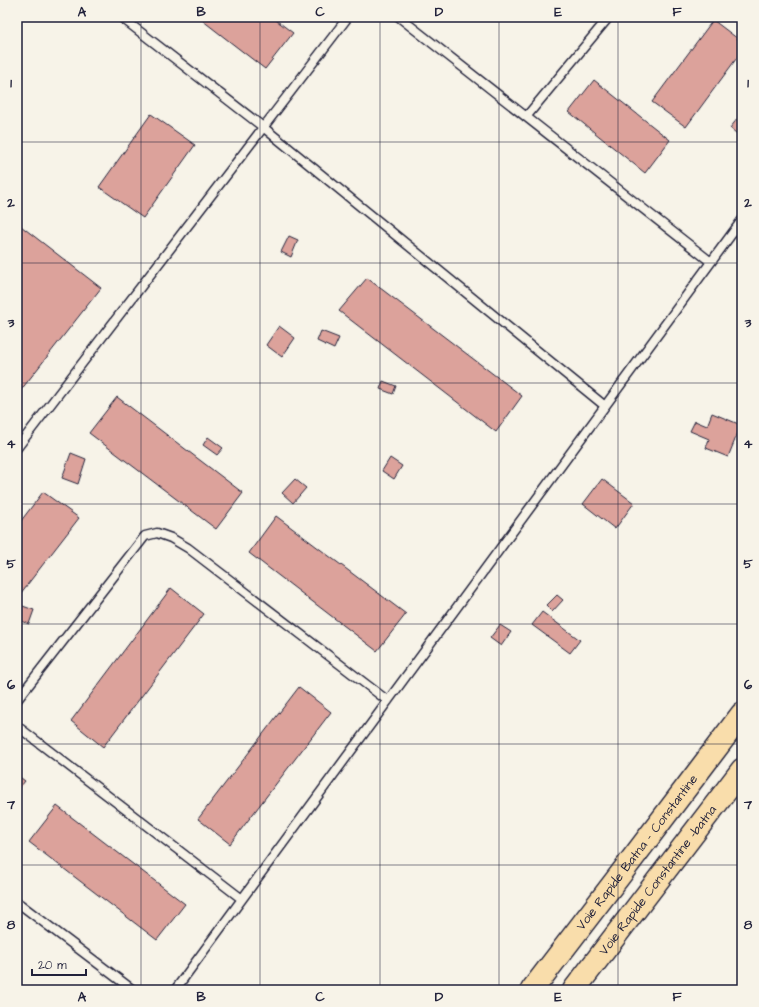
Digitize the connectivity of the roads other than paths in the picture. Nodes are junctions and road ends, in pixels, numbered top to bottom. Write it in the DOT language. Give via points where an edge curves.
graph roads {
  1 [pos="121,17"];
  2 [pos="348,17"];
  3 [pos="399,17"];
  4 [pos="610,17"];
  5 [pos="526,118"];
  6 [pos="263,127"];
  7 [pos="742,220"];
  8 [pos="711,262"];
  9 [pos="605,406"];
  10 [pos="17,448"];
  11 [pos="17,700"];
  12 [pos="388,701"];
  13 [pos="742,714"];
  14 [pos="17,726"];
  15 [pos="742,770"];
  16 [pos="242,899"];
  17 [pos="17,902"];
  18 [pos="133,990"];
  19 [pos="175,990"];
  20 [pos="532,990"];
  21 [pos="574,990"];
  1 -- 6 [label="lane"];
  2 -- 6 [label="lane"];
  3 -- 5 [label="lane"];
  4 -- 5 [label="lane"];
  5 -- 8 [label="lane"];
  6 -- 9 [label="lane"];
  6 -- 10 [label="lane"];
  7 -- 8 [label="lane"];
  8 -- 9 [label="lane"];
  9 -- 12 [label="lane"];
  11 -- 12 [label="lane" via="144,536 157,533 188,548"];
  12 -- 16 [label="lane"];
  13 -- 20 [label="highway, Voie Rapide Batna - Constantine"];
  14 -- 16 [label="lane"];
  15 -- 21 [label="highway, Voie Rapide Constantine -batna"];
  16 -- 19 [label="lane"];
  17 -- 18 [label="lane"];
}
